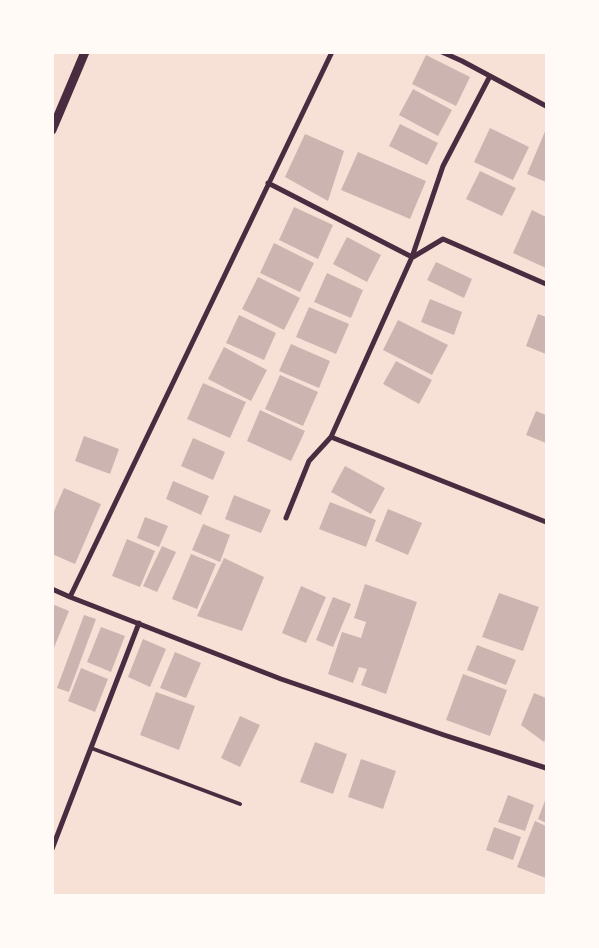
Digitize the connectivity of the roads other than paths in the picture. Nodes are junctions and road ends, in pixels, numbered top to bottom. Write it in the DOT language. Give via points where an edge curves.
graph roads {
  1 [pos="85,52"];
  2 [pos="332,52"];
  3 [pos="442,52"];
  4 [pos="490,76"];
  5 [pos="546,106"];
  6 [pos="52,130"];
  7 [pos="268,183"];
  8 [pos="412,257"];
  9 [pos="546,284"];
  10 [pos="331,437"];
  11 [pos="286,518"];
  12 [pos="546,522"];
  13 [pos="52,589"];
  14 [pos="70,597"];
  15 [pos="139,623"];
  16 [pos="91,748"];
  17 [pos="546,768"];
  18 [pos="240,804"];
  19 [pos="52,848"];
  1 -- 6 [label="street"];
  2 -- 7 [label="street"];
  3 -- 4 [label="street"];
  4 -- 5 [label="street"];
  4 -- 8 [label="street" via="443,166"];
  7 -- 8 [label="street"];
  7 -- 14 [label="street"];
  8 -- 9 [label="street" via="443,239"];
  8 -- 10 [label="street"];
  10 -- 11 [label="street" via="310,461"];
  10 -- 12 [label="street"];
  13 -- 14 [label="street"];
  14 -- 15 [label="street"];
  15 -- 16 [label="street"];
  15 -- 17 [label="street" via="281,679"];
  16 -- 18 [label="lane"];
  16 -- 19 [label="street"];
}
